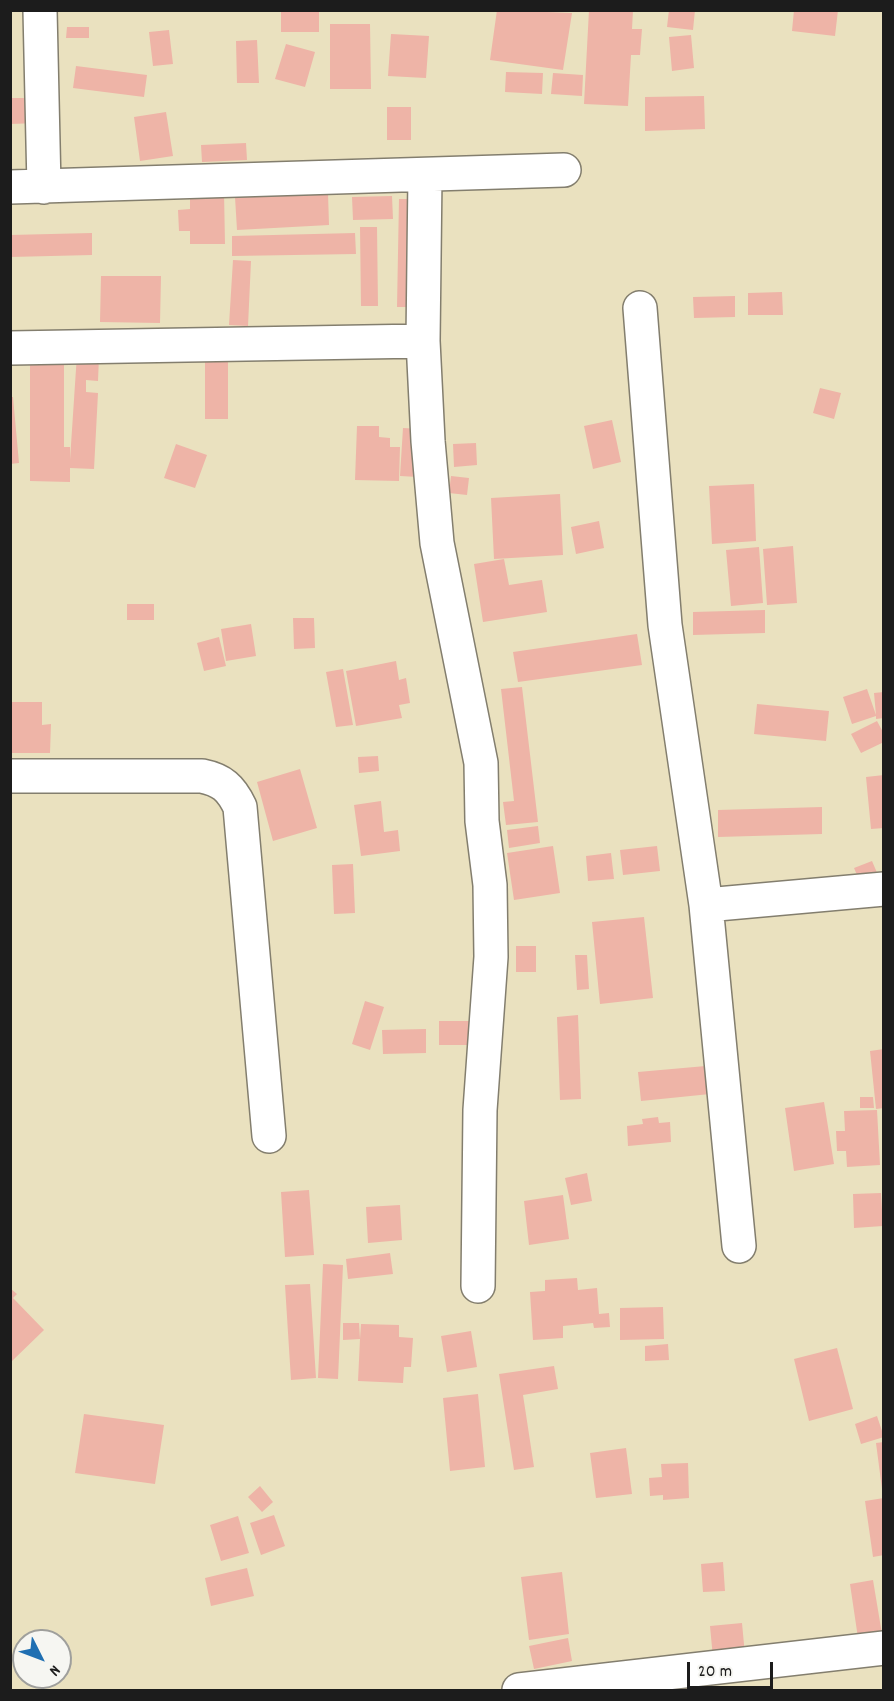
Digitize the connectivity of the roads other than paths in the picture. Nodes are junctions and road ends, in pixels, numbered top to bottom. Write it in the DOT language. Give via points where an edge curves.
graph roads {
  1 [pos="40,10"];
  2 [pos="564,171"];
  3 [pos="425,175"];
  4 [pos="10,187"];
  5 [pos="44,187"];
  6 [pos="640,308"];
  7 [pos="423,341"];
  8 [pos="10,348"];
  9 [pos="10,776"];
  10 [pos="884,889"];
  11 [pos="706,905"];
  12 [pos="269,1136"];
  13 [pos="739,1246"];
  14 [pos="478,1286"];
  15 [pos="884,1648"];
  16 [pos="519,1690"];
  1 -- 5 [label="street"];
  2 -- 3 [label="street"];
  3 -- 5 [label="street"];
  3 -- 7 [label="street"];
  4 -- 5 [label="street"];
  6 -- 11 [label="street" via="665,625"];
  7 -- 8 [label="street"];
  7 -- 14 [label="street" via="437,543 481,764 482,821 490,885 491,957 480,1110"];
  9 -- 12 [label="street" via="201,776 217,779 232,790 240,807"];
  10 -- 11 [label="street"];
  11 -- 13 [label="street"];
  15 -- 16 [label="street"];
}
